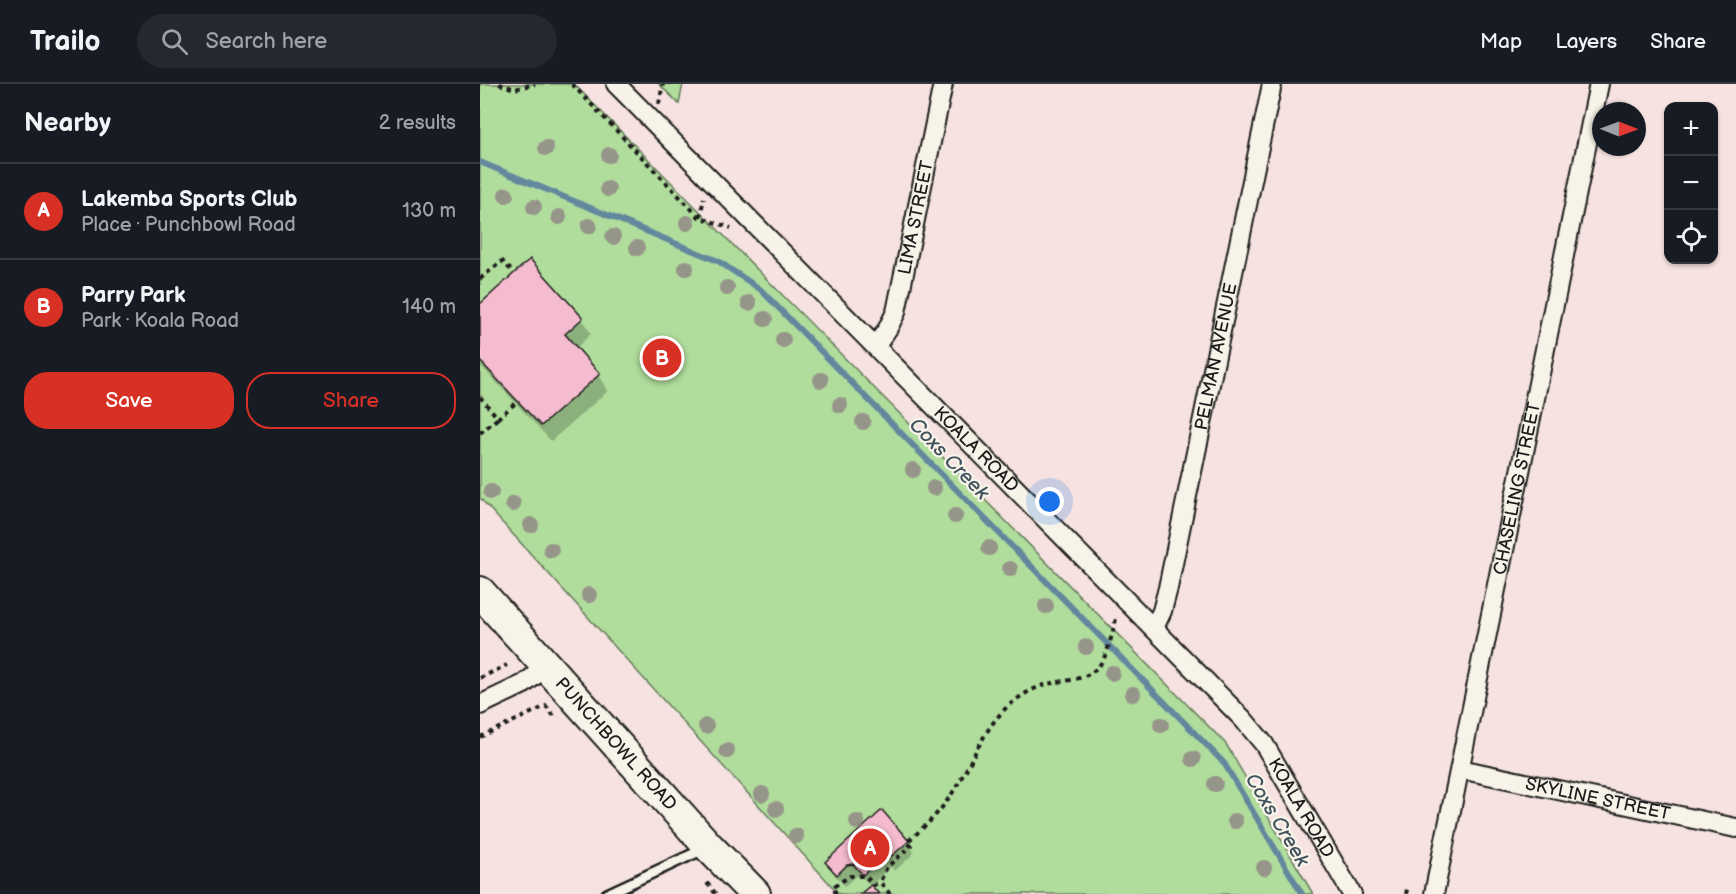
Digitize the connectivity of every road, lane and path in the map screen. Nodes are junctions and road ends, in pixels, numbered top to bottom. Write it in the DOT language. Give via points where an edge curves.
graph roads {
  1 [pos="536,84"];
  2 [pos="572,84"];
  3 [pos="616,84"];
  4 [pos="663,84"];
  5 [pos="943,84"];
  6 [pos="1272,84"];
  7 [pos="1599,84"];
  8 [pos="502,85"];
  9 [pos="658,107"];
  10 [pos="699,217"];
  11 [pos="514,273"];
  12 [pos="480,279"];
  13 [pos="876,346"];
  14 [pos="480,397"];
  15 [pos="518,402"];
  16 [pos="498,417"];
  17 [pos="480,433"];
  18 [pos="480,592"];
  19 [pos="1154,628"];
  20 [pos="1113,629"];
  21 [pos="507,665"];
  22 [pos="547,666"];
  23 [pos="480,678"];
  24 [pos="480,705"];
  25 [pos="561,723"];
  26 [pos="480,737"];
  27 [pos="1460,770"];
  28 [pos="1736,828"];
  29 [pos="697,852"];
  30 [pos="880,882"];
  31 [pos="607,894"];
  32 [pos="716,894"];
  33 [pos="755,894"];
  34 [pos="836,894"];
  35 [pos="890,894"];
  36 [pos="1352,894"];
  37 [pos="1434,894"];
  1 -- 8 [label="path" via="515,89"];
  2 -- 10 [label="path"];
  3 -- 13 [label="street, KOALA ROAD"];
  4 -- 9 [label="path"];
  5 -- 13 [label="street, LIMA STREET" via="896,312"];
  6 -- 19 [label="street, PELMAN AVENUE" via="1168,588"];
  7 -- 27 [label="street, CHASELING STREET"];
  11 -- 12 [label="path" via="502,261"];
  13 -- 19 [label="street, KOALA ROAD"];
  14 -- 16 [label="path"];
  15 -- 16 [label="path"];
  16 -- 17 [label="path"];
  18 -- 22 [label="main road, PUNCHBOWL ROAD"];
  19 -- 36 [label="street, KOALA ROAD" via="1264,744"];
  20 -- 30 [label="path" via="1099,666 1090,674 1035,689 1009,705 983,737 945,803 908,842 911,846 887,867"];
  21 -- 23 [label="path"];
  22 -- 24 [label="street" via="524,684"];
  22 -- 29 [label="main road, PUNCHBOWL ROAD"];
  25 -- 26 [label="path" via="546,706"];
  27 -- 28 [label="street, SKYLINE STREET"];
  27 -- 37 [label="street, CHASELING STREET"];
  29 -- 31 [label="lane"];
  29 -- 32 [label="path"];
  29 -- 33 [label="main road, PUNCHBOWL ROAD"];
  30 -- 34 [label="path" via="874,885 865,876 850,876 833,887"];
  30 -- 35 [label="path"];
}
